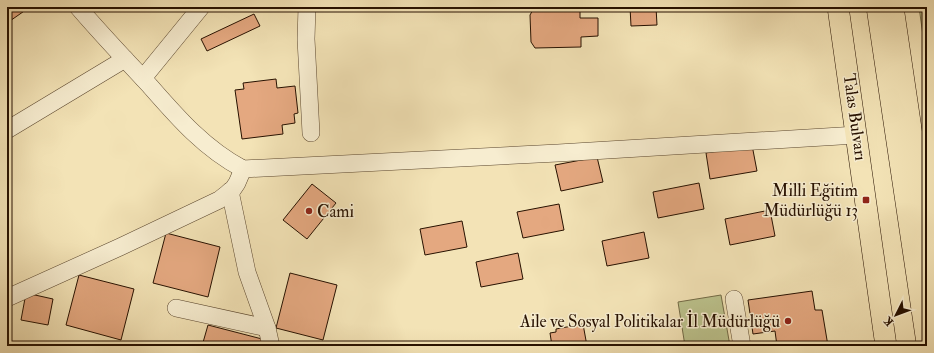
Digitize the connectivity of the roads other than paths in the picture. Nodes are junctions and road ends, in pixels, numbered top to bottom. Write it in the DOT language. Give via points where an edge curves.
graph roads {
  1 [pos="78,7"];
  2 [pos="201,7"];
  3 [pos="307,7"];
  4 [pos="838,7"];
  5 [pos="877,7"];
  6 [pos="893,7"];
  7 [pos="125,59"];
  8 [pos="143,78"];
  9 [pos="7,130"];
  10 [pos="311,133"];
  11 [pos="857,135"];
  12 [pos="243,169"];
  13 [pos="230,191"];
  14 [pos="927,237"];
  15 [pos="7,298"];
  16 [pos="734,299"];
  17 [pos="176,308"];
  18 [pos="267,328"];
  19 [pos="927,343"];
  20 [pos="271,346"];
  21 [pos="742,346"];
  22 [pos="886,346"];
  1 -- 7 [label="street"];
  2 -- 8 [label="street"];
  3 -- 10 [label="street" via="306,39"];
  4 -- 11 [label="main road, Talas Bulvarı"];
  5 -- 19 [label="main road"];
  6 -- 14 [label="main road"];
  7 -- 8 [label="street"];
  7 -- 9 [label="street"];
  8 -- 12 [label="street" via="200,139 228,161"];
  11 -- 12 [label="street"];
  11 -- 22 [label="main road, Talas Bulvarı"];
  12 -- 13 [label="street"];
  13 -- 15 [label="street" via="219,200"];
  13 -- 18 [label="street" via="247,272"];
  16 -- 21 [label="street"];
  17 -- 18 [label="street"];
  18 -- 20 [label="street"];
}
